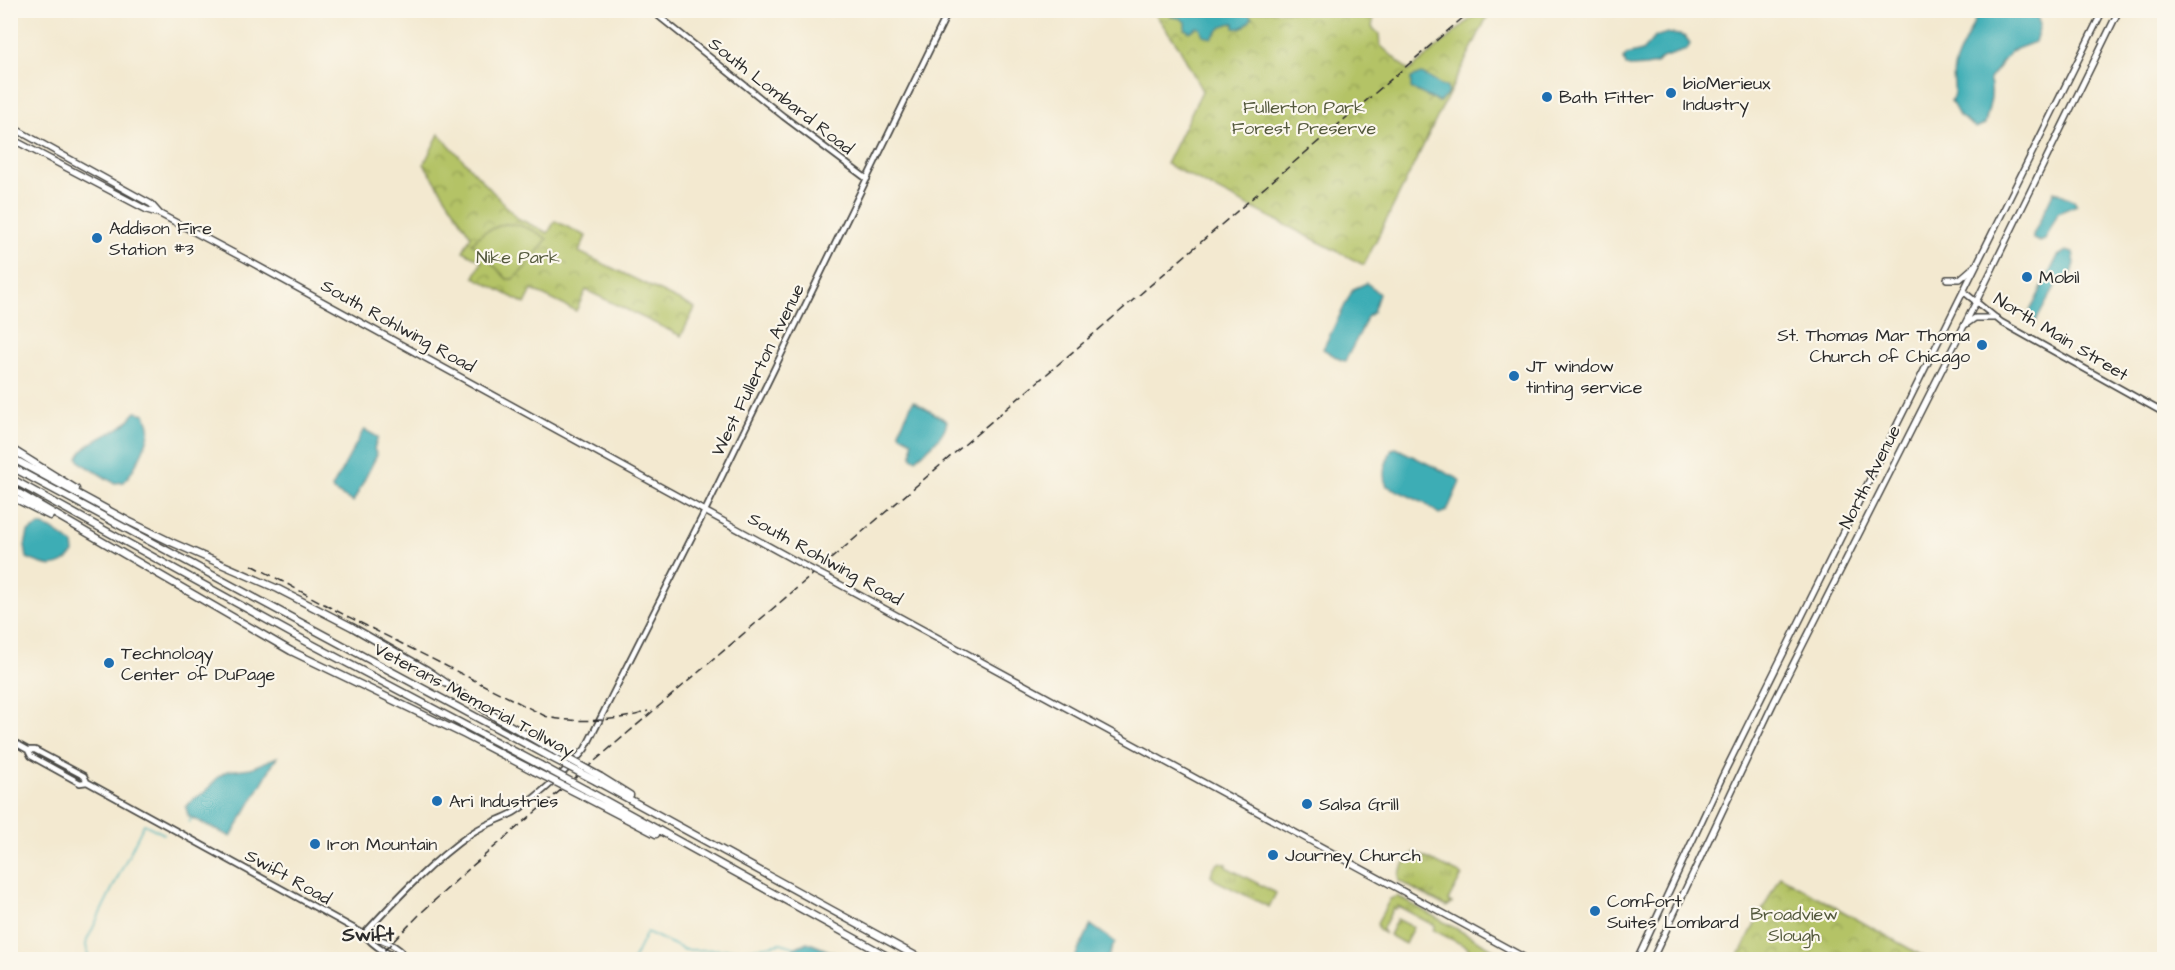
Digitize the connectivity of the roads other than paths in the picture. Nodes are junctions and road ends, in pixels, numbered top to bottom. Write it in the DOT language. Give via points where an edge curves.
graph roads {
  1 [pos="651,10"];
  2 [pos="949,10"];
  3 [pos="2103,10"];
  4 [pos="2119,10"];
  5 [pos="10,126"];
  6 [pos="10,138"];
  7 [pos="867,179"];
  8 [pos="160,214"];
  9 [pos="1979,262"];
  10 [pos="1947,279"];
  11 [pos="1964,292"];
  12 [pos="1976,302"];
  13 [pos="1996,318"];
  14 [pos="1964,326"];
  15 [pos="2164,413"];
  16 [pos="10,448"];
  17 [pos="10,457"];
  18 [pos="10,466"];
  19 [pos="10,478"];
  20 [pos="10,488"];
  21 [pos="10,496"];
  22 [pos="705,511"];
  23 [pos="128,521"];
  24 [pos="96,538"];
  25 [pos="10,740"];
  26 [pos="599,779"];
  27 [pos="693,850"];
  28 [pos="1671,887"];
  29 [pos="1682,898"];
  30 [pos="364,934"];
  31 [pos="407,959"];
  32 [pos="894,960"];
  33 [pos="924,960"];
  34 [pos="1529,960"];
  35 [pos="1638,960"];
  36 [pos="1652,960"];
  1 -- 7 [label="street, South Lombard Road"];
  2 -- 7 [label="street, West Fullerton Avenue"];
  3 -- 9 [label="main road, North Avenue"];
  4 -- 12 [label="main road, North Avenue"];
  5 -- 8 [label="main road" via="151,204"];
  6 -- 8 [label="main road"];
  7 -- 22 [label="street, West Fullerton Avenue"];
  8 -- 22 [label="main road, South Rohlwing Road"];
  9 -- 10 [label="main road" via="1960,279"];
  9 -- 11 [label="main road, North Avenue"];
  11 -- 12 [label="street, North Main Street"];
  11 -- 28 [label="main road, North Avenue"];
  12 -- 13 [label="street, North Main Street"];
  12 -- 14 [label="main road, North Avenue"];
  13 -- 14 [label="main road" via="1975,318"];
  13 -- 15 [label="street, North Main Street"];
  14 -- 29 [label="main road, North Avenue" via="1778,694"];
  16 -- 23 [label="highway"];
  17 -- 23 [label="highway"];
  18 -- 26 [label="highway, Veterans Memorial Tollway, bridge" via="550,757"];
  19 -- 27 [label="highway, Veterans Memorial Tollway, bridge"];
  20 -- 24 [label="highway"];
  21 -- 24 [label="highway"];
  22 -- 30 [label="street, West Fullerton Avenue" via="579,757 519,809 474,831"];
  22 -- 34 [label="main road, South Rohlwing Road, bridge"];
  23 -- 26 [label="highway, bridge" via="352,627"];
  24 -- 27 [label="highway, bridge" via="291,651"];
  25 -- 30 [label="street, Swift Road" via="80,783 87,782"];
  26 -- 33 [label="highway, Veterans Memorial Tollway"];
  27 -- 32 [label="highway, Veterans Memorial Tollway"];
  28 -- 29 [label="main road"];
  28 -- 35 [label="main road, North Avenue"];
  29 -- 36 [label="main road, North Avenue"];
  30 -- 31 [label="street, Swift Road" via="370,942"];
}
